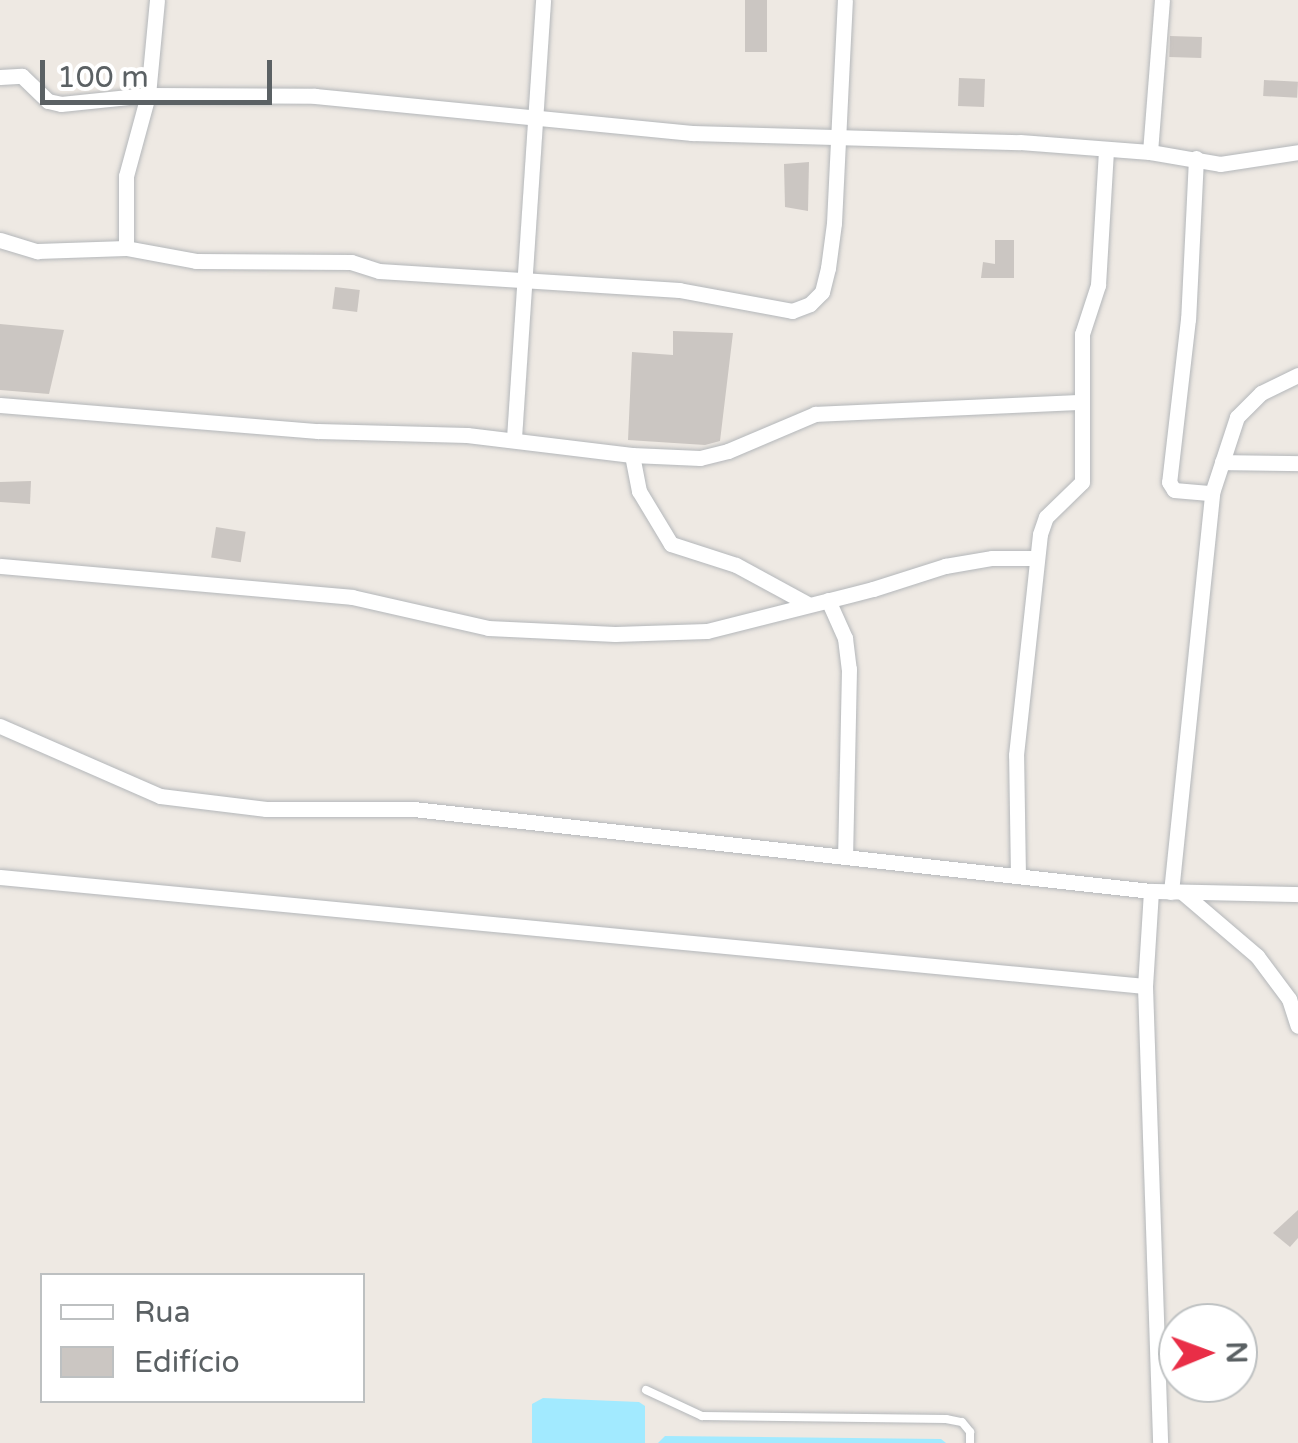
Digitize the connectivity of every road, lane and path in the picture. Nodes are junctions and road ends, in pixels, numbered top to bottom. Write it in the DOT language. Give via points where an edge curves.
graph roads {
  1 [pos="157,0"];
  2 [pos="544,0"];
  3 [pos="846,0"];
  4 [pos="1162,0"];
  5 [pos="0,77"];
  6 [pos="148,95"];
  7 [pos="536,120"];
  8 [pos="836,138"];
  9 [pos="1106,150"];
  10 [pos="1150,152"];
  11 [pos="1298,152"];
  12 [pos="1196,158"];
  13 [pos="0,240"];
  14 [pos="126,248"];
  15 [pos="526,278"];
  16 [pos="1298,374"];
  17 [pos="1082,402"];
  18 [pos="0,405"];
  19 [pos="514,438"];
  20 [pos="632,456"];
  21 [pos="1222,462"];
  22 [pos="1298,463"];
  23 [pos="1212,493"];
  24 [pos="1037,558"];
  25 [pos="0,566"];
  26 [pos="828,600"];
  27 [pos="806,603"];
  28 [pos="0,726"];
  29 [pos="845,856"];
  30 [pos="1018,876"];
  31 [pos="0,877"];
  32 [pos="1151,891"];
  33 [pos="1176,892"];
  34 [pos="1298,894"];
  35 [pos="1145,986"];
  36 [pos="1298,1026"];
  37 [pos="646,1390"];
  38 [pos="970,1443"];
  39 [pos="1160,1443"];
  1 -- 6 [label="street"];
  2 -- 7 [label="street"];
  3 -- 8 [label="street"];
  4 -- 10 [label="street"];
  5 -- 6 [label="street" via="22,76 48,101 62,104"];
  6 -- 7 [label="street" via="316,96"];
  6 -- 14 [label="street" via="126,176"];
  7 -- 8 [label="street"];
  7 -- 15 [label="street"];
  8 -- 9 [label="street"];
  8 -- 15 [label="street" via="828,268 822,292 810,304 792,310 679,290"];
  9 -- 10 [label="street"];
  9 -- 17 [label="street" via="1098,285 1082,334"];
  10 -- 12 [label="street"];
  11 -- 12 [label="street" via="1228,164"];
  12 -- 23 [label="street" via="1188,319 1169,482 1174,490"];
  13 -- 14 [label="street" via="52,252"];
  14 -- 15 [label="street" via="196,261 352,262 379,271"];
  15 -- 19 [label="street"];
  16 -- 21 [label="street" via="1261,393 1238,417"];
  17 -- 20 [label="street" via="814,414 700,458"];
  17 -- 24 [label="street" via="1082,482 1046,517"];
  18 -- 19 [label="street" via="318,432"];
  19 -- 20 [label="street"];
  20 -- 27 [label="street" via="639,492 671,544 736,565"];
  21 -- 22 [label="street"];
  21 -- 23 [label="street"];
  23 -- 33 [label="street"];
  24 -- 26 [label="street" via="945,566"];
  24 -- 30 [label="street" via="1016,755"];
  25 -- 27 [label="street" via="352,597 502,630 707,631"];
  26 -- 27 [label="street"];
  26 -- 29 [label="street" via="845,638 849,669"];
  28 -- 29 [label="street" via="160,796 266,809 413,809"];
  29 -- 30 [label="street"];
  30 -- 32 [label="street"];
  31 -- 35 [label="street"];
  32 -- 33 [label="street"];
  32 -- 35 [label="street"];
  33 -- 34 [label="street"];
  33 -- 36 [label="street" via="1256,956 1290,999"];
  35 -- 39 [label="street"];
  37 -- 38 [label="lane" via="702,1416 946,1419 962,1422"];
}
